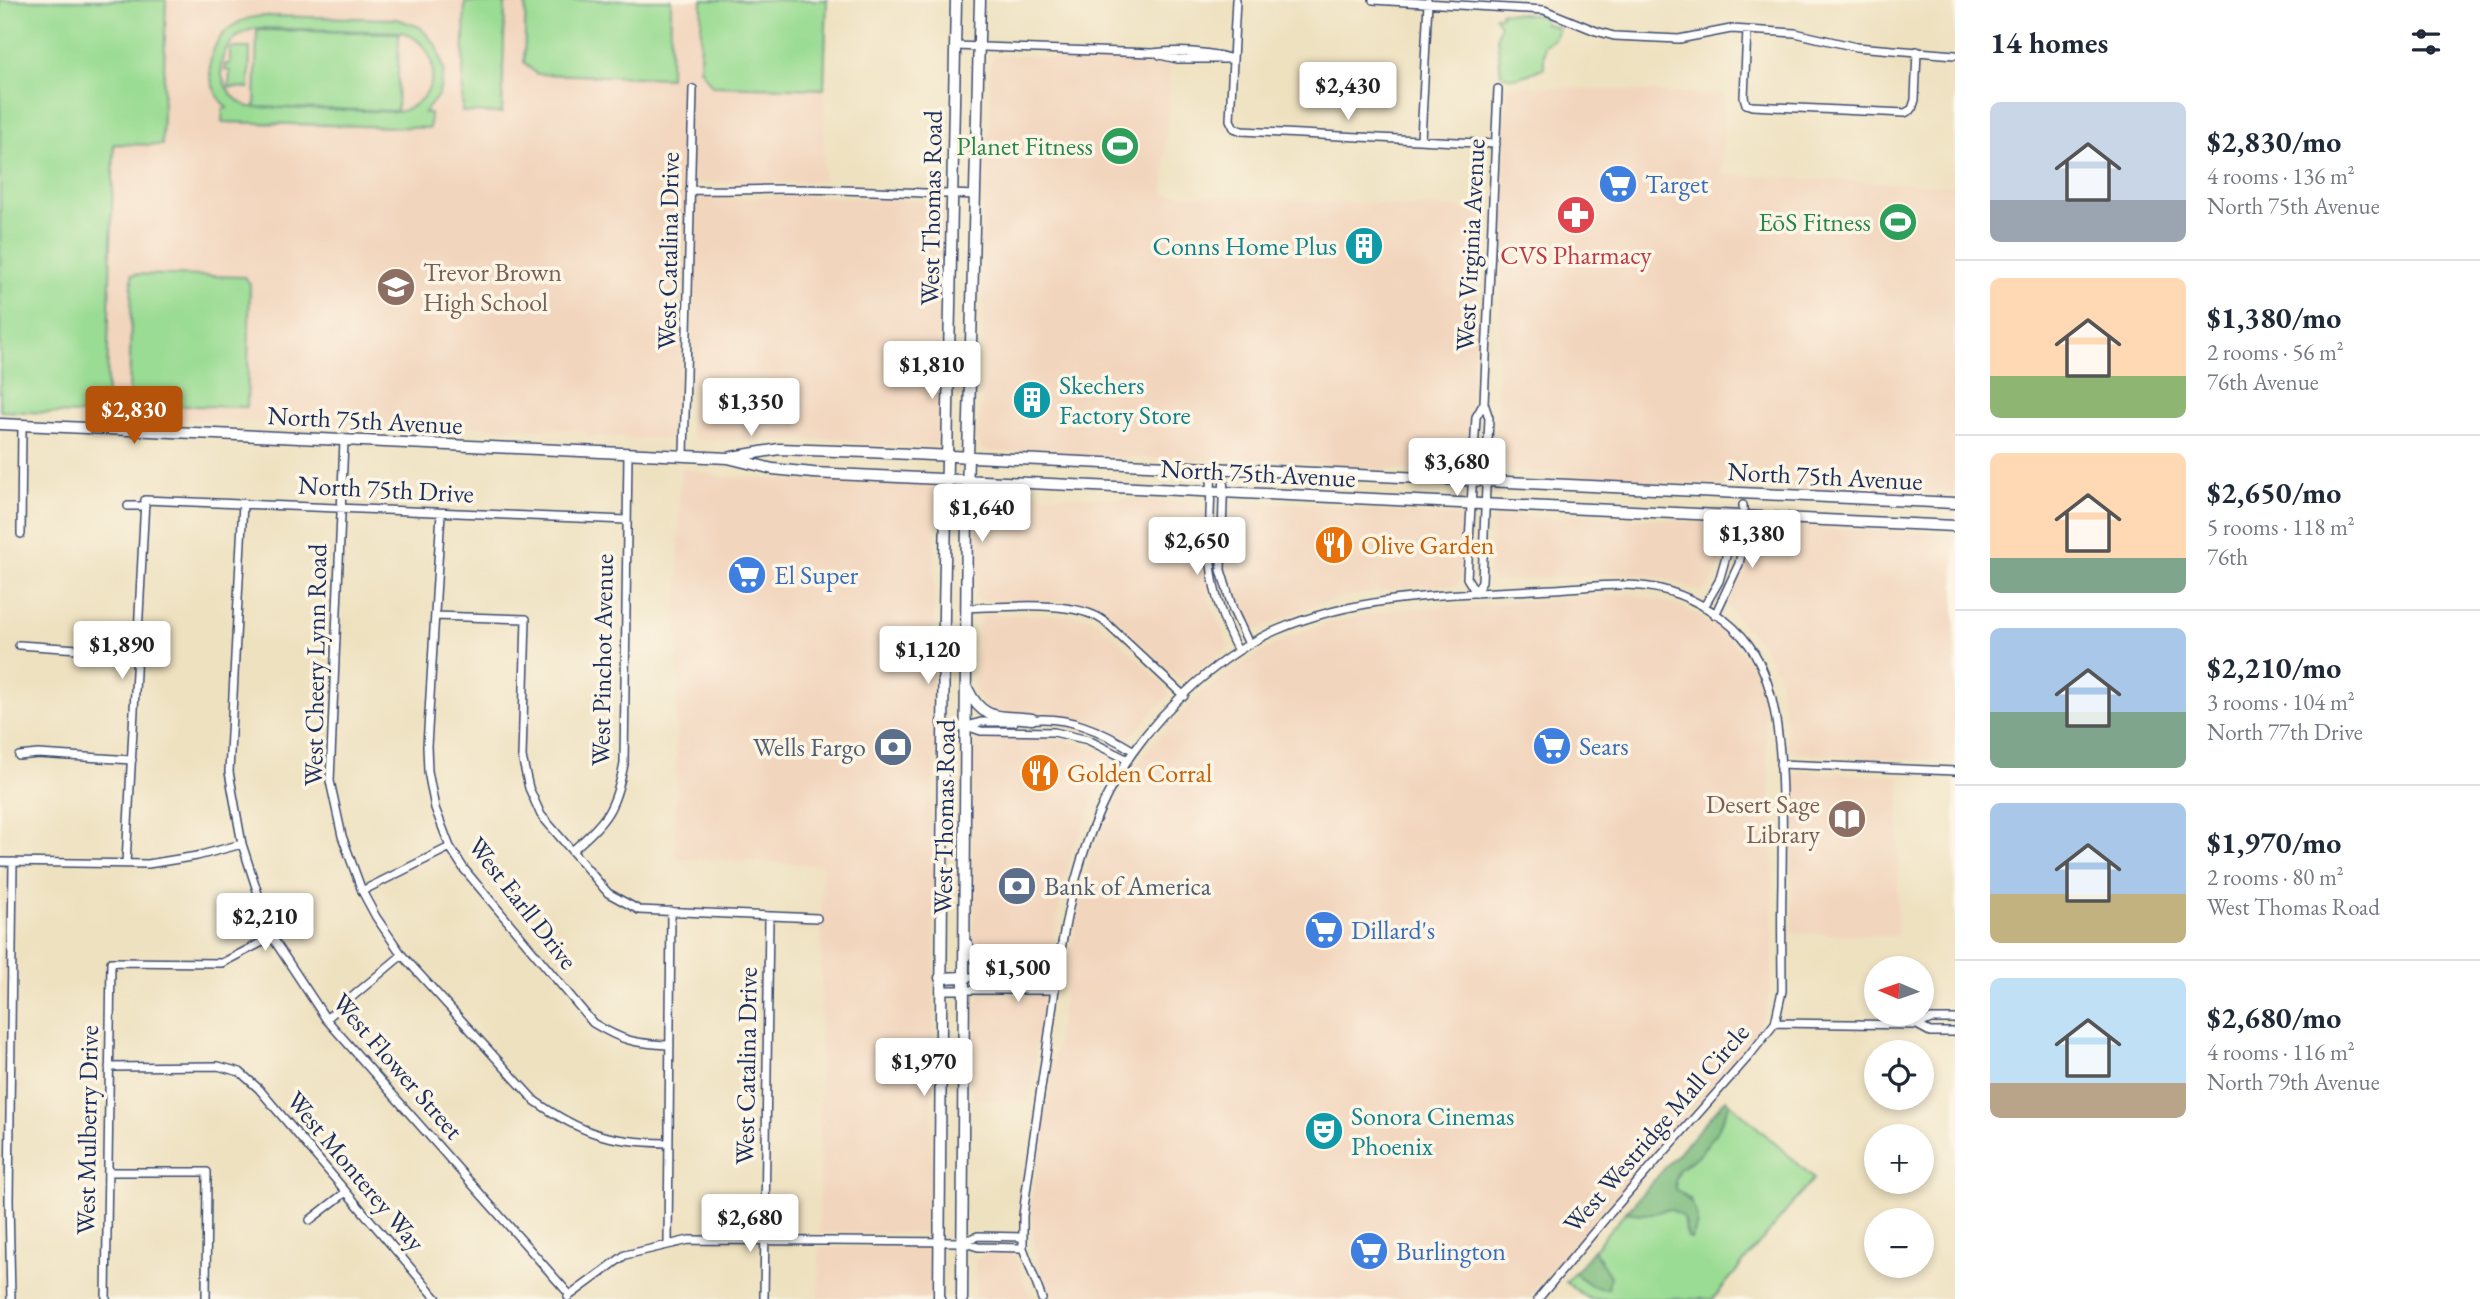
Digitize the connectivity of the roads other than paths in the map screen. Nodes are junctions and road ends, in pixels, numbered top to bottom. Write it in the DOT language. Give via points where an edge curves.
graph roads {
  1 [pos="956,0"];
  2 [pos="980,0"];
  3 [pos="1236,0"];
  4 [pos="1373,0"];
  5 [pos="1428,2"];
  6 [pos="1747,30"];
  7 [pos="955,46"];
  8 [pos="978,47"];
  9 [pos="1917,51"];
  10 [pos="1955,55"];
  11 [pos="1234,59"];
  12 [pos="692,89"];
  13 [pos="1499,89"];
  14 [pos="1421,140"];
  15 [pos="1496,144"];
  16 [pos="690,190"];
  17 [pos="952,195"];
  18 [pos="975,195"];
  19 [pos="1484,403"];
  20 [pos="0,425"];
  21 [pos="22,426"];
  22 [pos="344,440"];
  23 [pos="628,453"];
  24 [pos="684,455"];
  25 [pos="947,456"];
  26 [pos="968,457"];
  27 [pos="728,458"];
  28 [pos="1212,468"];
  29 [pos="1224,468"];
  30 [pos="946,479"];
  31 [pos="967,480"];
  32 [pos="1472,480"];
  33 [pos="1486,481"];
  34 [pos="1211,491"];
  35 [pos="1223,492"];
  36 [pos="145,503"];
  37 [pos="243,503"];
  38 [pos="1955,503"];
  39 [pos="1471,504"];
  40 [pos="1485,505"];
  41 [pos="1743,505"];
  42 [pos="128,506"];
  43 [pos="341,508"];
  44 [pos="441,513"];
  45 [pos="1743,517"];
  46 [pos="626,520"];
  47 [pos="1955,526"];
  48 [pos="21,534"];
  49 [pos="1476,593"];
  50 [pos="1704,607"];
  51 [pos="966,608"];
  52 [pos="1716,615"];
  53 [pos="435,616"];
  54 [pos="1249,643"];
  55 [pos="19,645"];
  56 [pos="1238,650"];
  57 [pos="137,653"];
  58 [pos="966,687"];
  59 [pos="1184,695"];
  60 [pos="1032,719"];
  61 [pos="943,726"];
  62 [pos="966,726"];
  63 [pos="1133,751"];
  64 [pos="19,756"];
  65 [pos="132,760"];
  66 [pos="1128,760"];
  67 [pos="1780,764"];
  68 [pos="1955,771"];
  69 [pos="242,844"];
  70 [pos="450,847"];
  71 [pos="573,850"];
  72 [pos="0,862"];
  73 [pos="13,862"];
  74 [pos="126,863"];
  75 [pos="362,891"];
  76 [pos="671,911"];
  77 [pos="769,917"];
  78 [pos="817,918"];
  79 [pos="964,934"];
  80 [pos="272,937"];
  81 [pos="402,955"];
  82 [pos="1026,976"];
  83 [pos="1056,976"];
  84 [pos="964,977"];
  85 [pos="940,978"];
  86 [pos="940,990"];
  87 [pos="963,990"];
  88 [pos="1054,990"];
  89 [pos="326,1018"];
  90 [pos="1934,1019"];
  91 [pos="1955,1019"];
  92 [pos="1775,1023"];
  93 [pos="1864,1024"];
  94 [pos="1920,1026"];
  95 [pos="1955,1032"];
  96 [pos="668,1045"];
  97 [pos="109,1067"];
  98 [pos="667,1143"];
  99 [pos="108,1172"];
  100 [pos="346,1192"];
  101 [pos="0,1200"];
  102 [pos="9,1200"];
  103 [pos="310,1220"];
  104 [pos="1023,1237"];
  105 [pos="764,1240"];
  106 [pos="938,1242"];
  107 [pos="962,1242"];
  108 [pos="668,1244"];
  109 [pos="1023,1248"];
  110 [pos="568,1297"];
  111 [pos="435,1298"];
  112 [pos="11,1299"];
  113 [pos="106,1299"];
  114 [pos="206,1299"];
  115 [pos="764,1299"];
  116 [pos="939,1299"];
  117 [pos="962,1299"];
  118 [pos="1042,1299"];
  119 [pos="1538,1299"];
  1 -- 7 [label="main road, West Thomas Road"];
  2 -- 8 [label="main road, West Thomas Road"];
  3 -- 11 [label="street"];
  4 -- 5 [label="street"];
  5 -- 6 [label="street" via="1544,10 1615,36 1679,39"];
  5 -- 14 [label="street"];
  6 -- 9 [label="street" via="1795,33 1856,47"];
  6 -- 9 [label="street" via="1744,97 1746,104 1758,106 1905,113 1915,100"];
  7 -- 8 [label="street"];
  7 -- 17 [label="main road, West Thomas Road"];
  8 -- 11 [label="street" via="1152,53 1177,59 1215,53"];
  8 -- 18 [label="main road, West Thomas Road"];
  9 -- 10 [label="street"];
  11 -- 14 [label="street" via="1230,120 1234,128"];
  12 -- 16 [label="street, West Catalina Drive"];
  13 -- 15 [label="street, West Virginia Avenue"];
  14 -- 15 [label="street"];
  15 -- 19 [label="street, West Virginia Avenue"];
  16 -- 17 [label="street"];
  16 -- 24 [label="street, West Catalina Drive"];
  17 -- 18 [label="street"];
  17 -- 25 [label="main road, West Thomas Road"];
  18 -- 26 [label="main road, West Thomas Road"];
  19 -- 32 [label="street, West Virginia Avenue" via="1476,417"];
  19 -- 33 [label="street, West Virginia Avenue" via="1489,418"];
  20 -- 21 [label="main road, North 75th Avenue"];
  21 -- 22 [label="main road, North 75th Avenue"];
  21 -- 48 [label="street"];
  22 -- 23 [label="main road, North 75th Avenue"];
  22 -- 43 [label="street, West Cheery Lynn Road"];
  23 -- 24 [label="main road, North 75th Avenue"];
  23 -- 46 [label="street, West Pinchot Avenue"];
  24 -- 27 [label="main road, North 75th Avenue"];
  25 -- 26 [label="main road, North 75th Avenue"];
  25 -- 27 [label="main road, North 75th Avenue" via="779,449"];
  25 -- 30 [label="main road, West Thomas Road"];
  26 -- 28 [label="main road, North 75th Avenue"];
  26 -- 31 [label="main road, West Thomas Road"];
  27 -- 30 [label="main road, North 75th Avenue" via="773,469"];
  28 -- 29 [label="main road, North 75th Avenue"];
  28 -- 34 [label="street"];
  29 -- 32 [label="main road, North 75th Avenue"];
  29 -- 35 [label="street"];
  30 -- 31 [label="main road, North 75th Avenue"];
  30 -- 61 [label="main road, West Thomas Road"];
  31 -- 34 [label="main road, North 75th Avenue"];
  31 -- 51 [label="main road, West Thomas Road"];
  32 -- 33 [label="main road, North 75th Avenue"];
  32 -- 39 [label="street, West Virginia Avenue"];
  33 -- 38 [label="main road, North 75th Avenue"];
  33 -- 40 [label="street, West Virginia Avenue"];
  34 -- 35 [label="main road, North 75th Avenue"];
  34 -- 56 [label="street" via="1212,580"];
  35 -- 39 [label="main road, North 75th Avenue"];
  35 -- 54 [label="street" via="1222,570 1233,610"];
  36 -- 37 [label="street, North 75th Drive"];
  36 -- 42 [label="street, North 75th Drive"];
  36 -- 57 [label="street"];
  37 -- 43 [label="street, North 75th Drive"];
  37 -- 69 [label="street, West Flower Street" via="229,772"];
  39 -- 40 [label="main road, North 75th Avenue"];
  39 -- 49 [label="street, West Virginia Avenue" via="1467,578"];
  40 -- 45 [label="main road, North 75th Avenue"];
  40 -- 49 [label="street, West Virginia Avenue" via="1482,581"];
  41 -- 45 [label="street"];
  43 -- 44 [label="street, North 75th Drive"];
  43 -- 75 [label="street, West Cheery Lynn Road" via="330,781 342,836"];
  44 -- 46 [label="street, North 75th Drive"];
  44 -- 53 [label="street, West Earll Drive"];
  45 -- 47 [label="main road, North 75th Avenue"];
  45 -- 50 [label="street" via="1734,528 1719,581"];
  45 -- 52 [label="street" via="1739,564"];
  46 -- 71 [label="street, West Pinchot Avenue" via="624,764 613,806 602,824"];
  49 -- 50 [label="street, West Westridge Mall Circle" via="1625,584 1670,591"];
  49 -- 54 [label="street, West Westridge Mall Circle" via="1340,609"];
  50 -- 52 [label="street, West Westridge Mall Circle"];
  51 -- 58 [label="main road, West Thomas Road"];
  51 -- 59 [label="street" via="1055,607 1090,612"];
  52 -- 67 [label="street, West Westridge Mall Circle" via="1745,640 1763,670 1771,694"];
  53 -- 70 [label="street, West Earll Drive" via="428,771 435,808"];
  53 -- 71 [label="street" via="526,619 522,757 541,815"];
  54 -- 56 [label="street, West Westridge Mall Circle"];
  55 -- 57 [label="street"];
  56 -- 59 [label="street, West Westridge Mall Circle"];
  57 -- 65 [label="street"];
  58 -- 60 [label="main road" via="986,714"];
  58 -- 62 [label="main road, West Thomas Road"];
  59 -- 63 [label="street, West Westridge Mall Circle"];
  60 -- 62 [label="street"];
  60 -- 63 [label="street" via="1087,726"];
  61 -- 62 [label="street"];
  61 -- 85 [label="main road, West Thomas Road"];
  62 -- 66 [label="street" via="981,731 1055,732 1088,740"];
  62 -- 79 [label="main road, West Thomas Road"];
  63 -- 66 [label="street, West Westridge Mall Circle"];
  64 -- 65 [label="street"];
  65 -- 74 [label="street"];
  66 -- 83 [label="street, West Westridge Mall Circle" via="1104,801 1079,862"];
  67 -- 68 [label="street"];
  67 -- 92 [label="street, West Westridge Mall Circle" via="1782,991"];
  69 -- 74 [label="street" via="197,856"];
  69 -- 80 [label="street, West Flower Street"];
  70 -- 75 [label="street"];
  70 -- 96 [label="street, West Earll Drive" via="593,1023 621,1039"];
  71 -- 76 [label="street" via="608,893 639,910"];
  72 -- 73 [label="street"];
  73 -- 74 [label="street"];
  73 -- 102 [label="street"];
  75 -- 81 [label="street, West Cheery Lynn Road"];
  76 -- 77 [label="street"];
  76 -- 96 [label="street"];
  77 -- 78 [label="street"];
  77 -- 105 [label="street, West Catalina Drive"];
  79 -- 82 [label="main road" via="969,950 985,967"];
  79 -- 84 [label="main road, West Thomas Road"];
  80 -- 89 [label="street, West Flower Street"];
  80 -- 97 [label="street, West Mulberry Drive" via="222,963 111,962"];
  81 -- 89 [label="street"];
  81 -- 98 [label="street, West Cheery Lynn Road" via="535,1101 586,1131 626,1142"];
  82 -- 83 [label="street"];
  82 -- 84 [label="street"];
  83 -- 88 [label="street, West Westridge Mall Circle"];
  84 -- 85 [label="main road"];
  84 -- 87 [label="main road, West Thomas Road"];
  85 -- 86 [label="main road, West Thomas Road"];
  86 -- 87 [label="street"];
  86 -- 106 [label="main road, West Thomas Road"];
  87 -- 88 [label="street"];
  87 -- 107 [label="main road, West Thomas Road"];
  88 -- 104 [label="street, West Westridge Mall Circle"];
  89 -- 110 [label="street, West Flower Street"];
  90 -- 91 [label="street"];
  92 -- 93 [label="street"];
  92 -- 119 [label="street, West Westridge Mall Circle"];
  94 -- 95 [label="street" via="1930,1032"];
  96 -- 98 [label="street"];
  97 -- 99 [label="street, West Mulberry Drive"];
  97 -- 100 [label="street, West Monterey Way" via="218,1066 240,1072"];
  98 -- 108 [label="street"];
  99 -- 113 [label="street, West Mulberry Drive"];
  99 -- 114 [label="street" via="207,1172"];
  100 -- 103 [label="street"];
  100 -- 111 [label="street, West Monterey Way"];
  101 -- 102 [label="street"];
  102 -- 112 [label="street"];
  104 -- 107 [label="street" via="978,1236"];
  104 -- 109 [label="street, West Westridge Mall Circle"];
  105 -- 106 [label="street"];
  105 -- 108 [label="street"];
  105 -- 115 [label="street, West Catalina Drive"];
  106 -- 107 [label="street"];
  106 -- 116 [label="main road, West Thomas Road"];
  107 -- 109 [label="street"];
  107 -- 117 [label="main road, West Thomas Road"];
  108 -- 110 [label="street" via="625,1255"];
  109 -- 118 [label="street"];
}
